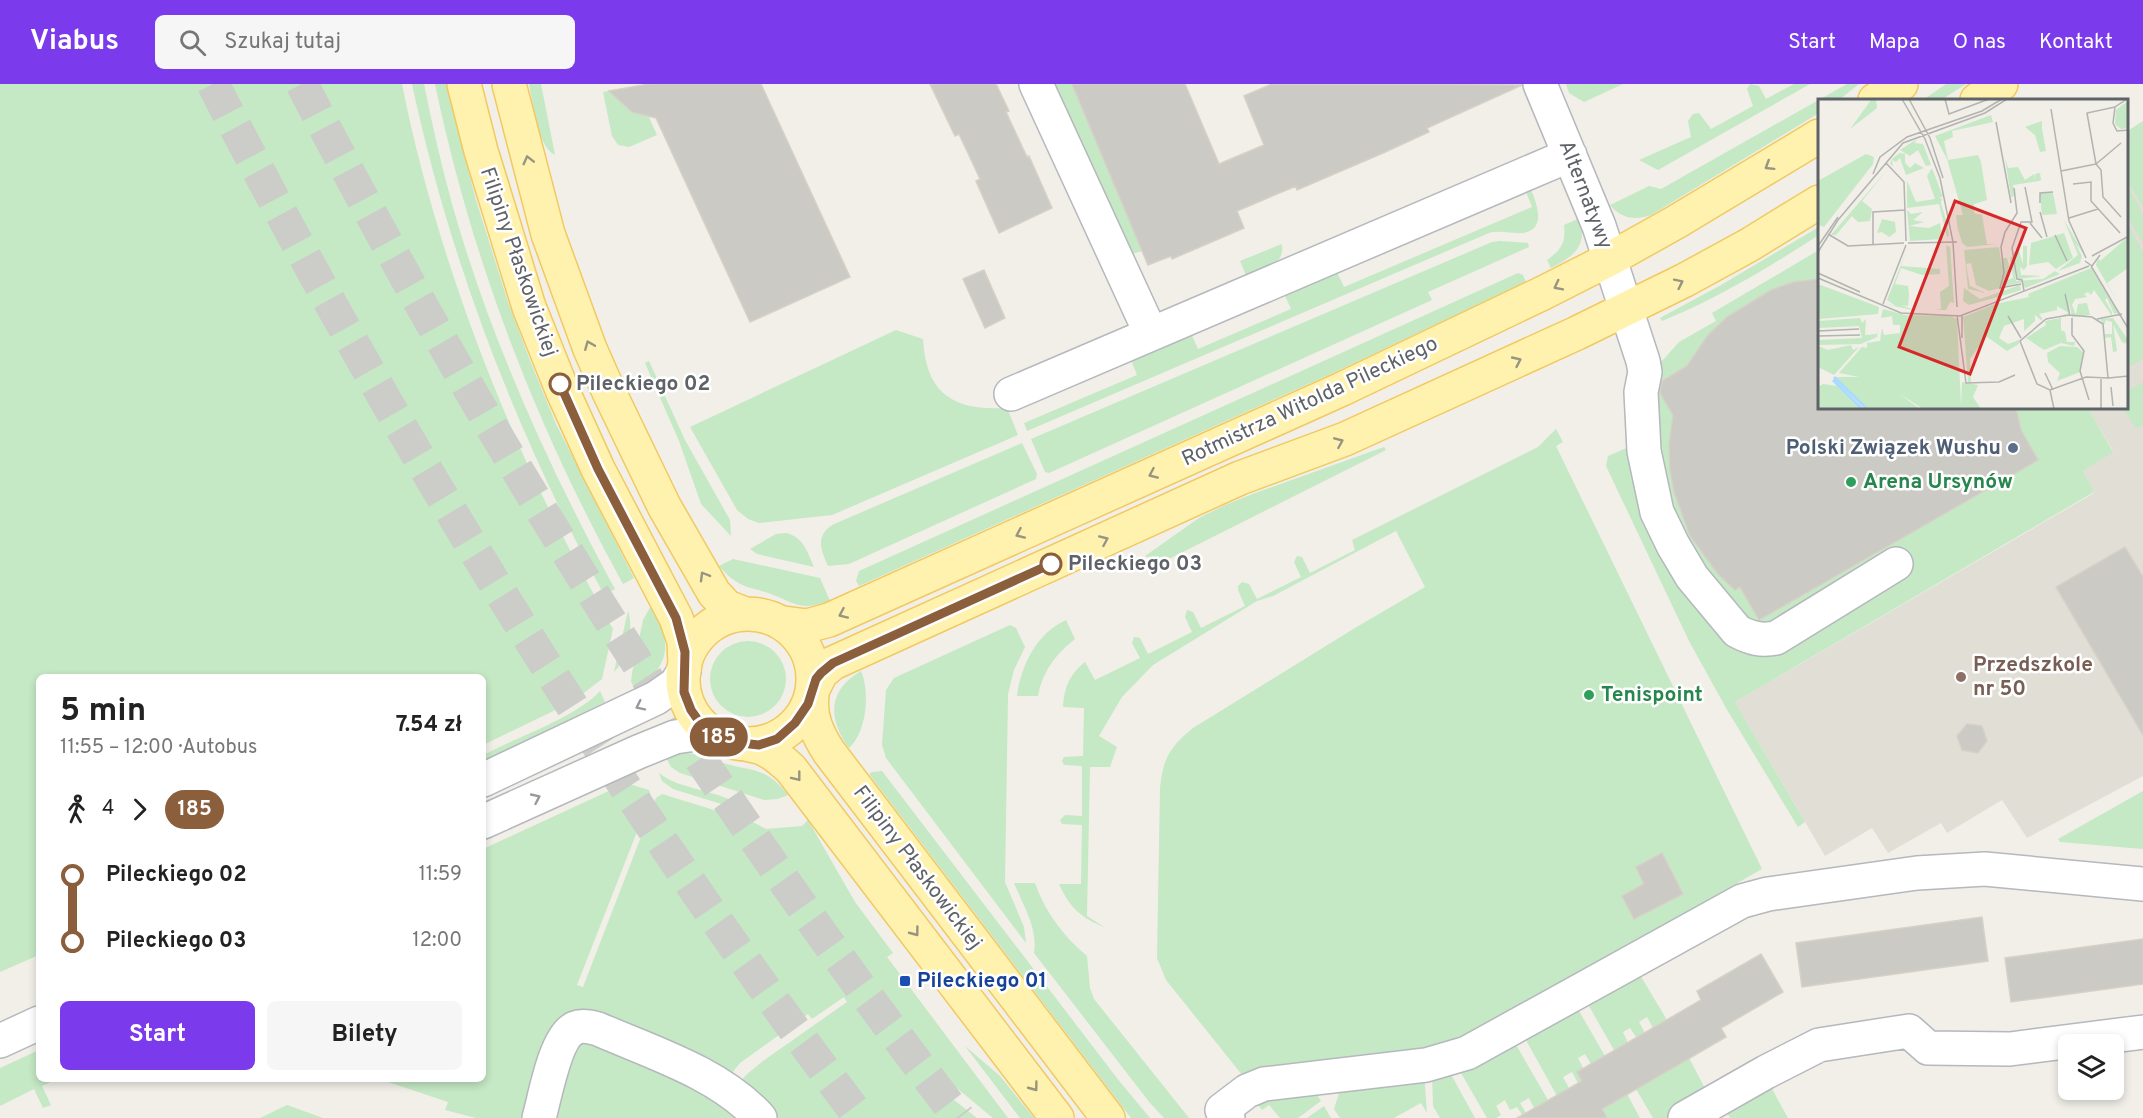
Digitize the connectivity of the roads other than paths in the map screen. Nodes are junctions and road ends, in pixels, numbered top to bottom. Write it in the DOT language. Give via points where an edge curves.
graph roads {
  1 [pos="464,84"];
  2 [pos="509,84"];
  3 [pos="1036,84"];
  4 [pos="1540,84"];
  5 [pos="1901,84"];
  6 [pos="2001,84"];
  7 [pos="1877,99"];
  8 [pos="1978,99"];
  9 [pos="1818,137"];
  10 [pos="1570,154"];
  11 [pos="1818,203"];
  12 [pos="1610,259"];
  13 [pos="1626,308"];
  14 [pos="1151,334"];
  15 [pos="1011,394"];
  16 [pos="1896,564"];
  17 [pos="745,614"];
  18 [pos="783,624"];
  19 [pos="684,668"];
  20 [pos="812,692"];
  21 [pos="736,742"];
  22 [pos="486,779"];
  23 [pos="486,821"];
  24 [pos="2143,884"];
  25 [pos="36,1024"];
  26 [pos="2143,1032"];
  27 [pos="0,1041"];
  28 [pos="539,1118"];
  29 [pos="760,1118"];
  30 [pos="1057,1118"];
  31 [pos="1108,1118"];
  32 [pos="1228,1118"];
  33 [pos="1685,1118"];
  1 -- 19 [label="main road, Filipiny Płaskowickiej" via="529,307 598,469 676,618 684,641"];
  17 -- 2 [label="main road, Filipiny Płaskowickiej, one-way" via="727,607 714,593 664,506 609,392 548,234"];
  3 -- 14 [label="street"];
  4 -- 10 [label="street, Alternatywy"];
  5 -- 7 [label="main road"];
  6 -- 8 [label="main road"];
  9 -- 12 [label="main road, Rotmistrza Witolda Pileckiego, one-way"];
  10 -- 12 [label="street, Alternatywy"];
  10 -- 14 [label="street"];
  13 -- 11 [label="main road, Rotmistrza Witolda Pileckiego, one-way" via="1740,250"];
  12 -- 13 [label="street, Alternatywy"];
  12 -- 18 [label="main road, Rotmistrza Witolda Pileckiego, one-way" via="1342,389 843,614 815,625"];
  13 -- 16 [label="street, Alternatywy" via="1645,372 1641,392 1644,451 1657,512 1692,577 1737,630 1755,638 1776,638"];
  20 -- 13 [label="main road, Rotmistrza Witolda Pileckiego, one-way" via="821,673 833,663 1240,478 1315,452 1406,412"];
  14 -- 15 [label="street"];
  17 -- 18 [label="main road" via="765,616"];
  17 -- 19 [label="main road" via="721,620 703,633 692,646"];
  18 -- 20 [label="main road" via="806,648 812,666"];
  19 -- 21 [label="main road" via="684,692 691,710 706,729"];
  19 -- 22 [label="street, one-way" via="676,684 656,698"];
  20 -- 21 [label="main road" via="803,713 788,731 767,743"];
  20 -- 31 [label="main road, Filipiny Płaskowickiej" via="812,717 829,753"];
  23 -- 21 [label="street, one-way" via="669,739 696,734"];
  21 -- 30 [label="main road, Filipiny Płaskowickiej, one-way" via="773,753 791,769"];
  24 -- 32 [label="street" via="1985,869 1917,873 1768,894 1742,902 1467,1053 1426,1065 1264,1084 1246,1091 1222,1110"];
  25 -- 27 [label="street"];
  26 -- 33 [label="street" via="2010,1049 1928,1048 1909,1031 1819,1045"];
  28 -- 29 [label="street" via="563,1040 575,1028 587,1027 712,1079"];
}
